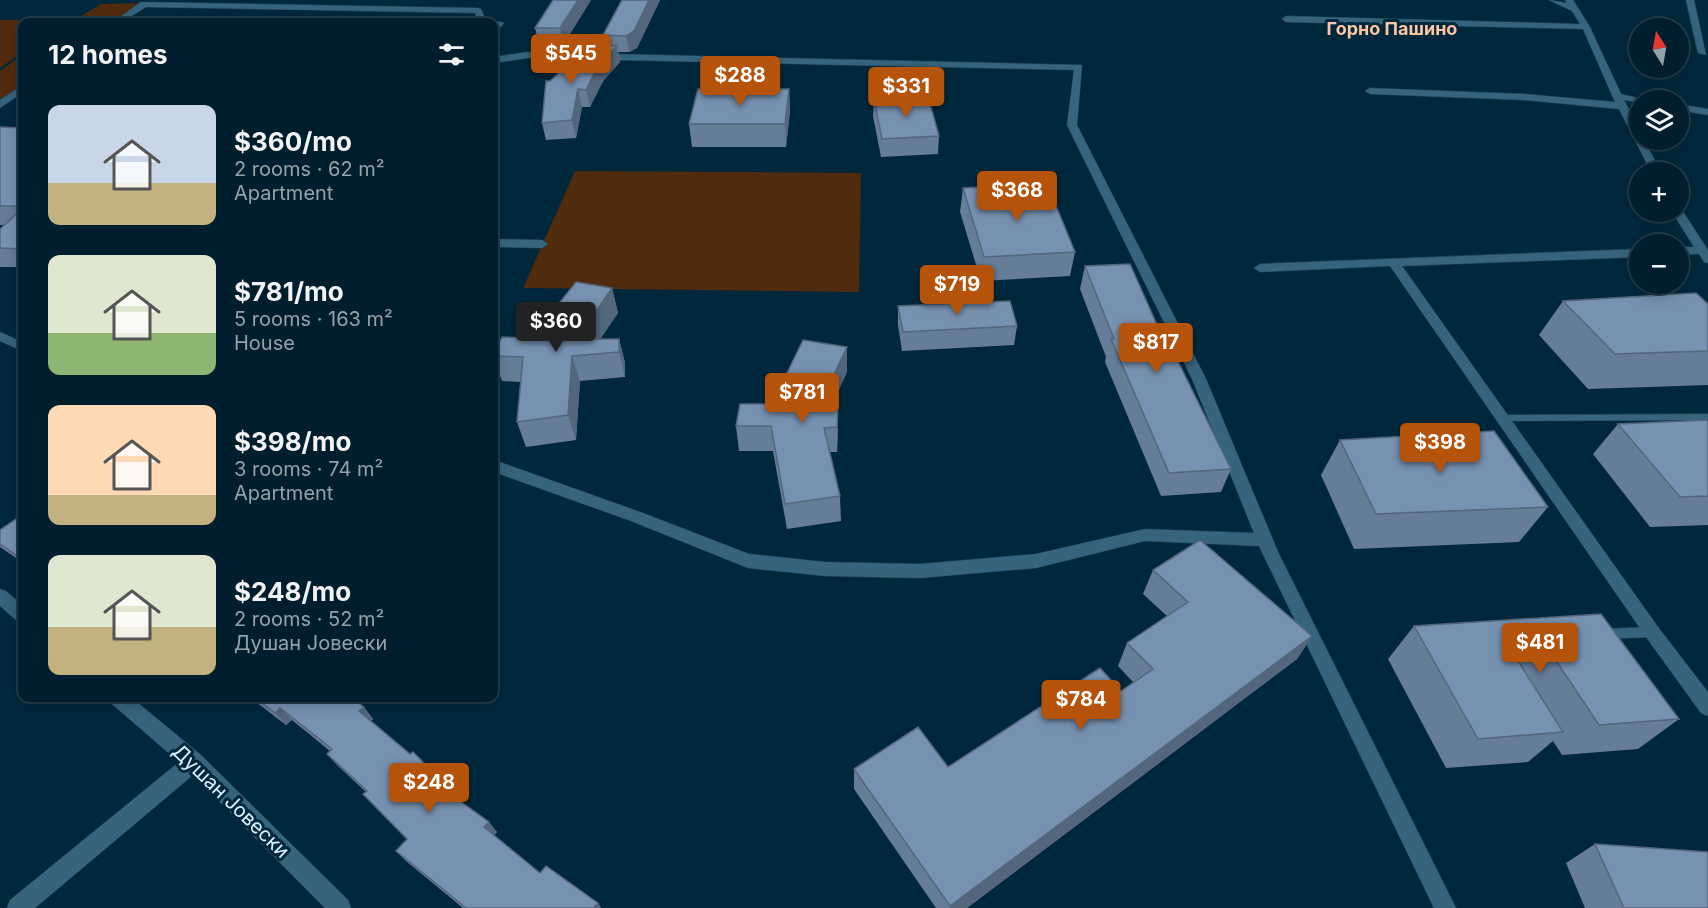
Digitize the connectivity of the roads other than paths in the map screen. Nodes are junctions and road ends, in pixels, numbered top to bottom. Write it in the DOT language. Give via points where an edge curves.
graph roads {
  1 [pos="1553,0"];
  2 [pos="1569,0"];
  3 [pos="1690,0"];
  4 [pos="1577,10"];
  5 [pos="123,18"];
  6 [pos="480,18"];
  7 [pos="1286,19"];
  8 [pos="1586,27"];
  9 [pos="1703,53"];
  10 [pos="498,60"];
  11 [pos="1370,91"];
  12 [pos="18,92"];
  13 [pos="1617,96"];
  14 [pos="1629,98"];
  15 [pos="0,105"];
  16 [pos="1622,106"];
  17 [pos="1689,109"];
  18 [pos="1708,112"];
  19 [pos="1651,162"];
  20 [pos="1684,222"];
  21 [pos="498,243"];
  22 [pos="542,244"];
  23 [pos="1689,252"];
  24 [pos="1629,253"];
  25 [pos="1705,254"];
  26 [pos="1394,263"];
  27 [pos="1260,268"];
  28 [pos="0,336"];
  29 [pos="18,345"];
  30 [pos="1708,417"];
  31 [pos="1502,418"];
  32 [pos="498,467"];
  33 [pos="1264,540"];
  34 [pos="0,596"];
  35 [pos="18,612"];
  36 [pos="1652,632"];
  37 [pos="1593,634"];
  38 [pos="124,702"];
  39 [pos="1708,707"];
  40 [pos="194,762"];
  41 [pos="18,908"];
  42 [pos="340,908"];
  43 [pos="1445,908"];
  1 -- 4 [label="street"];
  2 -- 4 [label="street"];
  3 -- 9 [label="street"];
  4 -- 8 [label="street"];
  5 -- 6 [label="street" via="144,4 478,10"];
  7 -- 8 [label="street"];
  8 -- 13 [label="street"];
  10 -- 33 [label="street" via="528,56 1079,67 1072,124 1199,379"];
  11 -- 16 [label="street" via="1524,97"];
  12 -- 15 [label="street"];
  13 -- 14 [label="street"];
  13 -- 16 [label="street"];
  16 -- 19 [label="street"];
  17 -- 18 [label="street"];
  20 -- 25 [label="street"];
  21 -- 22 [label="street"];
  23 -- 25 [label="street"];
  24 -- 26 [label="street"];
  26 -- 27 [label="street"];
  26 -- 31 [label="street"];
  28 -- 29 [label="street"];
  30 -- 31 [label="lane"];
  31 -- 36 [label="street"];
  32 -- 33 [label="street" via="748,561 825,569 920,571 1036,561 1145,535"];
  33 -- 43 [label="street"];
  34 -- 35 [label="street"];
  36 -- 37 [label="lane"];
  36 -- 39 [label="street"];
  38 -- 40 [label="street, Душан Јовески"];
  40 -- 41 [label="street"];
  40 -- 42 [label="street, Душан Јовески"];
}
